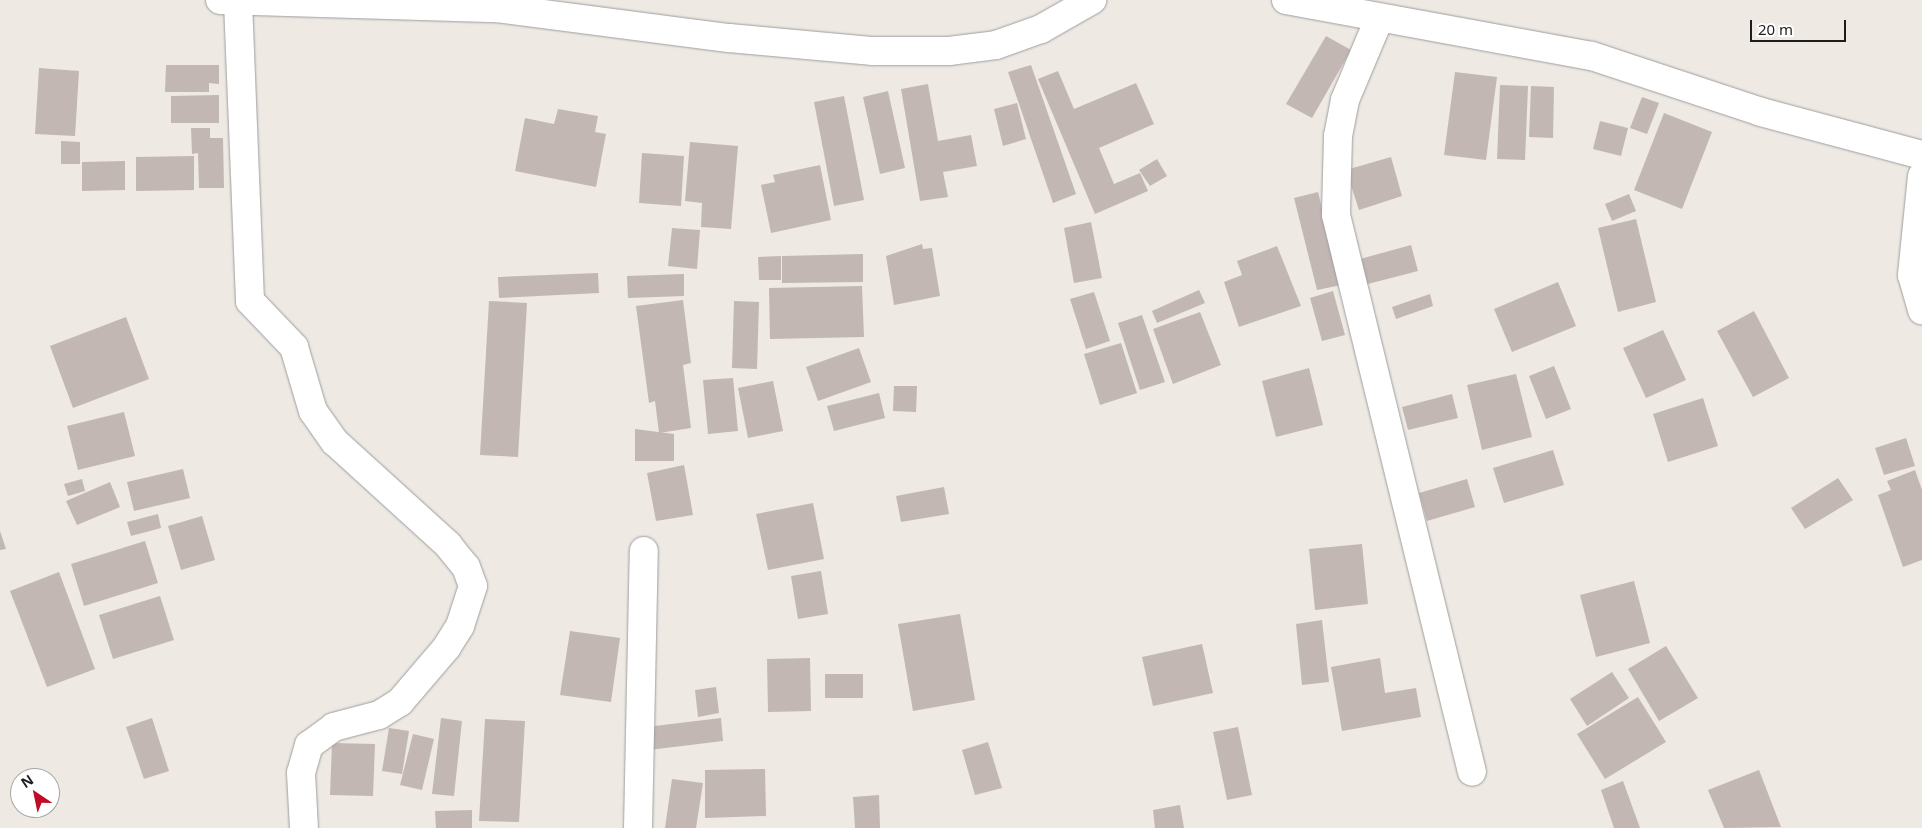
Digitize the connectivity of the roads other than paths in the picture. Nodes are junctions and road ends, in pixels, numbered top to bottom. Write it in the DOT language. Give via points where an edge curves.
graph roads {
  1 [pos="1092,0"];
  2 [pos="1286,0"];
  3 [pos="228,1"];
  4 [pos="1379,19"];
  5 [pos="1922,155"];
  6 [pos="1922,176"];
  7 [pos="1922,310"];
  8 [pos="644,551"];
  9 [pos="1472,772"];
  10 [pos="304,828"];
  11 [pos="638,828"];
  1 -- 3 [label="street" via="1040,29 996,45 902,51 729,38 497,8"];
  2 -- 4 [label="street"];
  3 -- 10 [label="street" via="250,301 294,347 313,411 335,442 448,545 466,567 473,586 456,633 400,702 379,715 334,727 309,745 301,773"];
  4 -- 5 [label="street" via="1592,56 1761,112"];
  4 -- 9 [label="street" via="1345,100 1338,136 1336,215"];
  6 -- 7 [label="street" via="1912,275"];
  8 -- 11 [label="street"];
}
